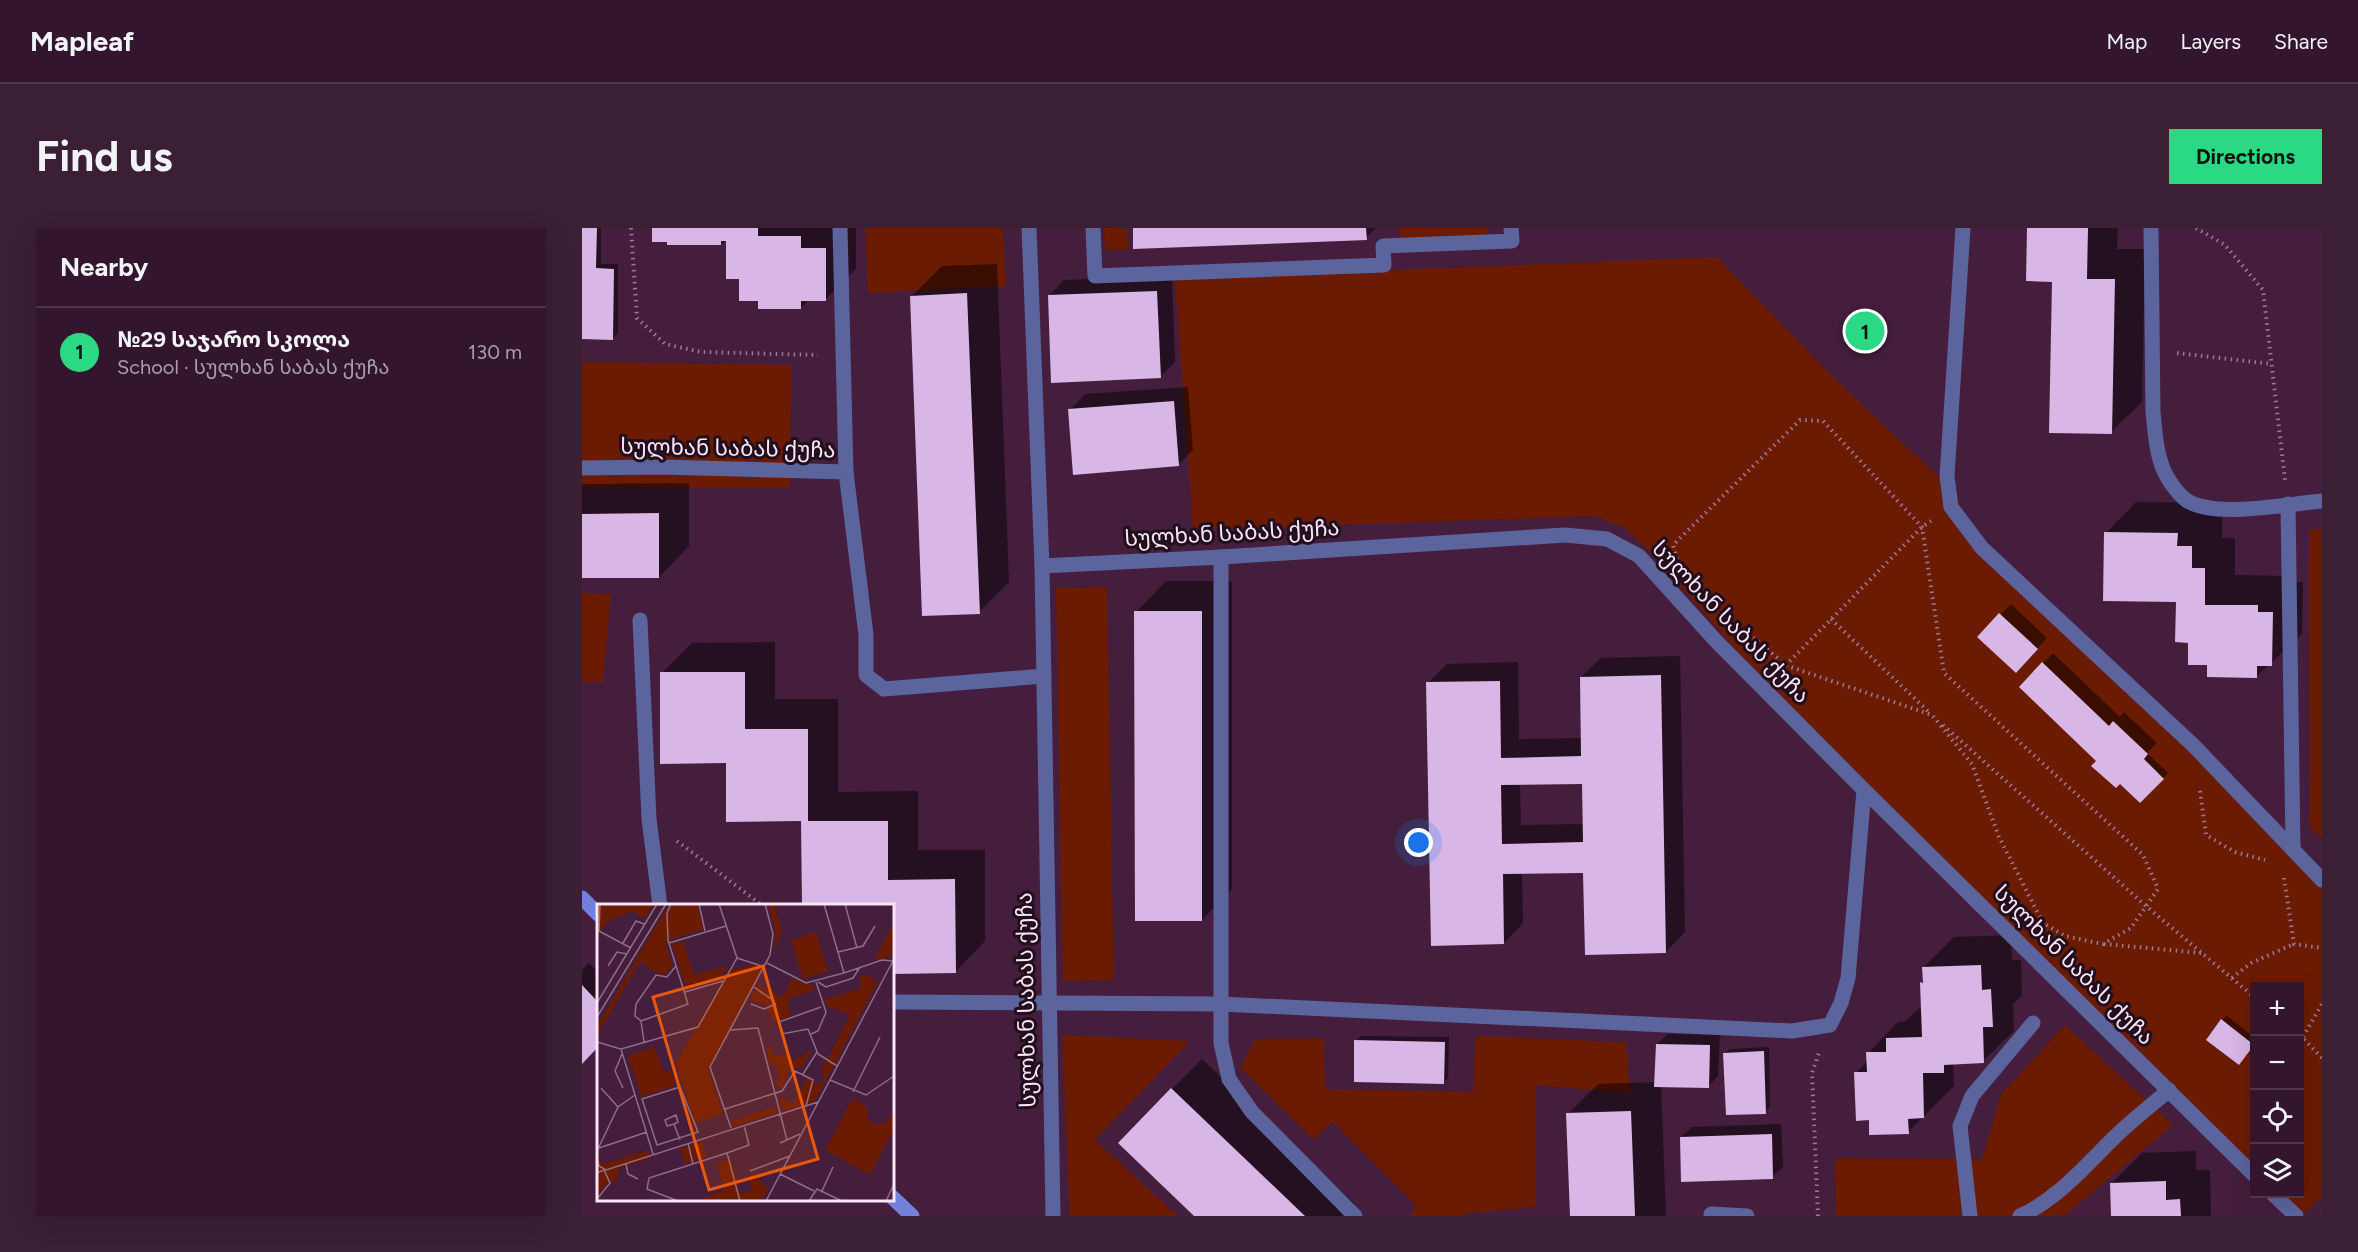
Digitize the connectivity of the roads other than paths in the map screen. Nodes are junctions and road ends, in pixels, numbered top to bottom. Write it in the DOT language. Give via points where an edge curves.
graph roads {
  1 [pos="840,228"];
  2 [pos="1029,228"];
  3 [pos="1093,228"];
  4 [pos="1511,228"];
  5 [pos="1963,228"];
  6 [pos="2151,228"];
  7 [pos="582,468"];
  8 [pos="846,472"];
  9 [pos="2322,501"];
  10 [pos="2288,504"];
  11 [pos="1221,557"];
  12 [pos="1042,566"];
  13 [pos="640,620"];
  14 [pos="1044,676"];
  15 [pos="1864,790"];
  16 [pos="2293,848"];
  17 [pos="2322,880"];
  18 [pos="582,898"];
  19 [pos="660,904"];
  20 [pos="597,913"];
  21 [pos="894,1002"];
  22 [pos="1048,1004"];
  23 [pos="1221,1004"];
  24 [pos="2033,1023"];
  25 [pos="2169,1090"];
  26 [pos="2250,1171"];
  27 [pos="2277,1198"];
  28 [pos="894,1199"];
  29 [pos="1711,1215"];
  30 [pos="912,1216"];
  31 [pos="1053,1216"];
  32 [pos="1355,1216"];
  33 [pos="1747,1216"];
  34 [pos="1970,1216"];
  35 [pos="2020,1216"];
  36 [pos="2296,1216"];
  1 -- 8 [label="street"];
  2 -- 12 [label="street, სულხან საბას ქუჩა"];
  3 -- 4 [label="street" via="1095,276 1384,265 1383,246 1512,241"];
  5 -- 16 [label="street" via="1947,476 1951,507 1982,548 2194,746"];
  6 -- 10 [label="street" via="2153,412 2164,471 2185,500 2201,507 2221,510"];
  7 -- 8 [label="street, სულხან საბას ქუჩა"];
  8 -- 14 [label="street, სულხან საბას ქუჩა" via="866,635 866,675 884,689"];
  9 -- 10 [label="street"];
  10 -- 16 [label="street"];
  11 -- 12 [label="street, სულხან საბას ქუჩა"];
  11 -- 15 [label="street, სულხან საბას ქუჩა" via="1565,535 1607,539 1639,556 1716,641"];
  11 -- 23 [label="street"];
  12 -- 14 [label="street, სულხან საბას ქუჩა"];
  13 -- 19 [label="street" via="649,819"];
  14 -- 22 [label="street, სულხან საბას ქუჩა"];
  15 -- 23 [label="street" via="1848,978 1830,1025 1792,1031"];
  15 -- 25 [label="street, სულხან საბას ქუჩა"];
  16 -- 17 [label="street"];
  18 -- 20 [label="street"];
  21 -- 22 [label="street"];
  22 -- 23 [label="street"];
  22 -- 31 [label="street, სულხან საბას ქუჩა"];
  23 -- 32 [label="street" via="1221,1043 1229,1079 1252,1112"];
  24 -- 34 [label="street" via="1972,1096 1960,1126"];
  25 -- 26 [label="street, სულხან საბას ქუჩა"];
  25 -- 35 [label="street" via="2056,1192"];
  27 -- 36 [label="street"];
  28 -- 30 [label="street"];
  29 -- 33 [label="street"];
}
